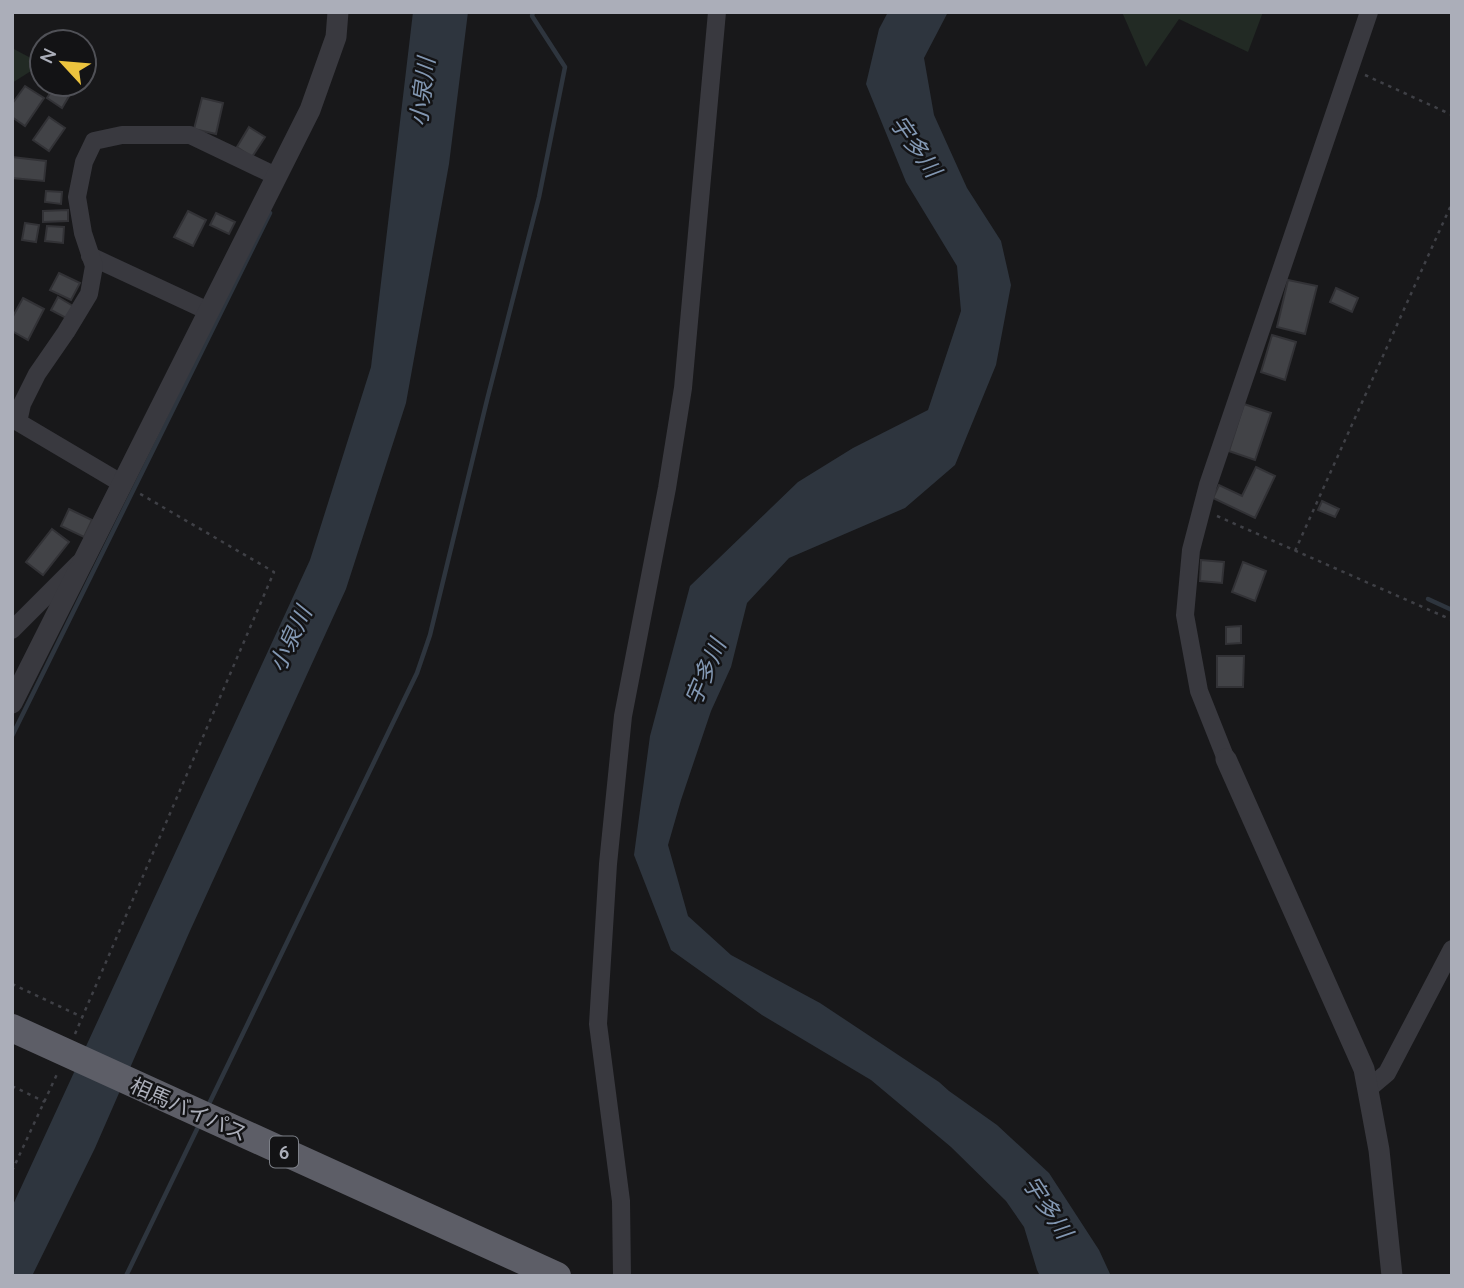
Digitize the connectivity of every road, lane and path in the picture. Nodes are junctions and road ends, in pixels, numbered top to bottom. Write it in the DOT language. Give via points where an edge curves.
graph roads {
  1 [pos="338,12"];
  2 [pos="718,12"];
  3 [pos="1369,12"];
  4 [pos="1349,68"];
  5 [pos="1452,115"];
  6 [pos="276,176"];
  7 [pos="1452,203"];
  8 [pos="90,256"];
  9 [pos="208,311"];
  10 [pos="121,483"];
  11 [pos="1202,509"];
  12 [pos="1295,551"];
  13 [pos="84,558"];
  14 [pos="1452,621"];
  15 [pos="12,630"];
  16 [pos="12,703"];
  17 [pos="1226,760"];
  18 [pos="1452,949"];
  19 [pos="12,985"];
  20 [pos="82,1017"];
  21 [pos="12,1028"];
  22 [pos="71,1042"];
  23 [pos="61,1066"];
  24 [pos="12,1086"];
  25 [pos="1368,1088"];
  26 [pos="45,1102"];
  27 [pos="12,1171"];
  28 [pos="556,1276"];
  29 [pos="622,1276"];
  30 [pos="1392,1276"];
  1 -- 6 [label="street" via="336,37 310,110"];
  2 -- 29 [label="street" via="683,388 623,716 608,864 598,1024 621,1201"];
  3 -- 4 [label="street"];
  4 -- 5 [label="path"];
  4 -- 11 [label="street"];
  6 -- 8 [label="street" via="190,135 122,135 93,141 78,197"];
  6 -- 9 [label="street"];
  7 -- 12 [label="path"];
  8 -- 9 [label="street"];
  8 -- 10 [label="street" via="94,267 89,295 37,374 18,422"];
  9 -- 10 [label="street"];
  10 -- 13 [label="street"];
  10 -- 20 [label="path" via="274,572"];
  11 -- 12 [label="path"];
  11 -- 17 [label="street" via="1191,550 1185,615 1199,691"];
  12 -- 14 [label="path"];
  13 -- 15 [label="street"];
  13 -- 16 [label="street"];
  17 -- 25 [label="street" via="1364,1069"];
  18 -- 25 [label="street" via="1387,1073"];
  19 -- 20 [label="path"];
  20 -- 22 [label="path"];
  21 -- 28 [label="highway, 相馬バイパス / 6, bridge"];
  23 -- 26 [label="path"];
  24 -- 26 [label="path"];
  25 -- 30 [label="street"];
  26 -- 27 [label="path"];
}
